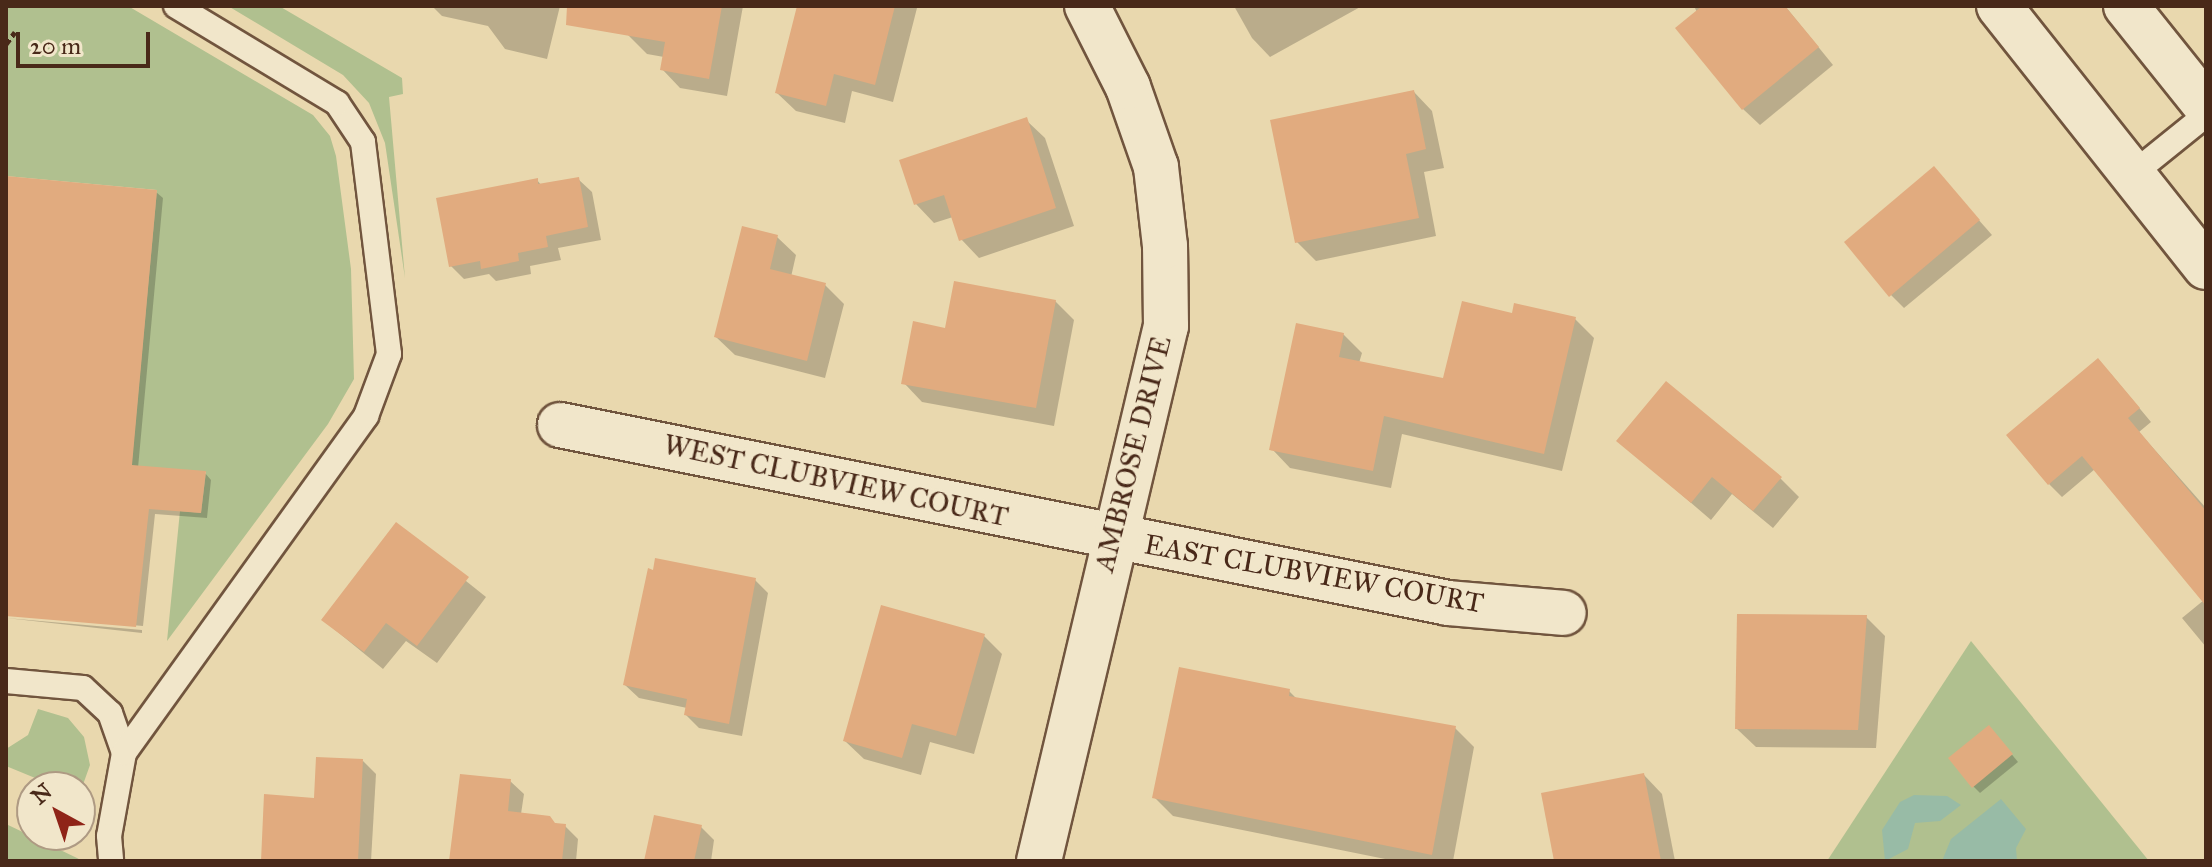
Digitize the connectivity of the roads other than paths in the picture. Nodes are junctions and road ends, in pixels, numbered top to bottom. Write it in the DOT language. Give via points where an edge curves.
graph roads {
  1 [pos="176,6"];
  2 [pos="1087,6"];
  3 [pos="1999,6"];
  4 [pos="2126,6"];
  5 [pos="2206,106"];
  6 [pos="2206,115"];
  7 [pos="2134,173"];
  8 [pos="2206,267"];
  9 [pos="560,425"];
  10 [pos="1112,538"];
  11 [pos="1564,613"];
  12 [pos="6,681"];
  13 [pos="124,753"];
  14 [pos="111,861"];
  15 [pos="1039,861"];
  1 -- 13 [label="lane" via="337,103 363,142 389,354 366,416"];
  2 -- 10 [label="street, AMBROSE DRIVE" via="1128,87 1156,167 1165,246 1166,326"];
  3 -- 7 [label="street"];
  4 -- 5 [label="street"];
  6 -- 7 [label="lane"];
  7 -- 8 [label="street"];
  9 -- 10 [label="street, WEST CLUBVIEW COURT"];
  10 -- 11 [label="street, EAST CLUBVIEW COURT" via="1448,603"];
  10 -- 15 [label="street, AMBROSE DRIVE"];
  12 -- 13 [label="lane" via="83,688 110,713"];
  13 -- 14 [label="lane" via="109,836"];
}
